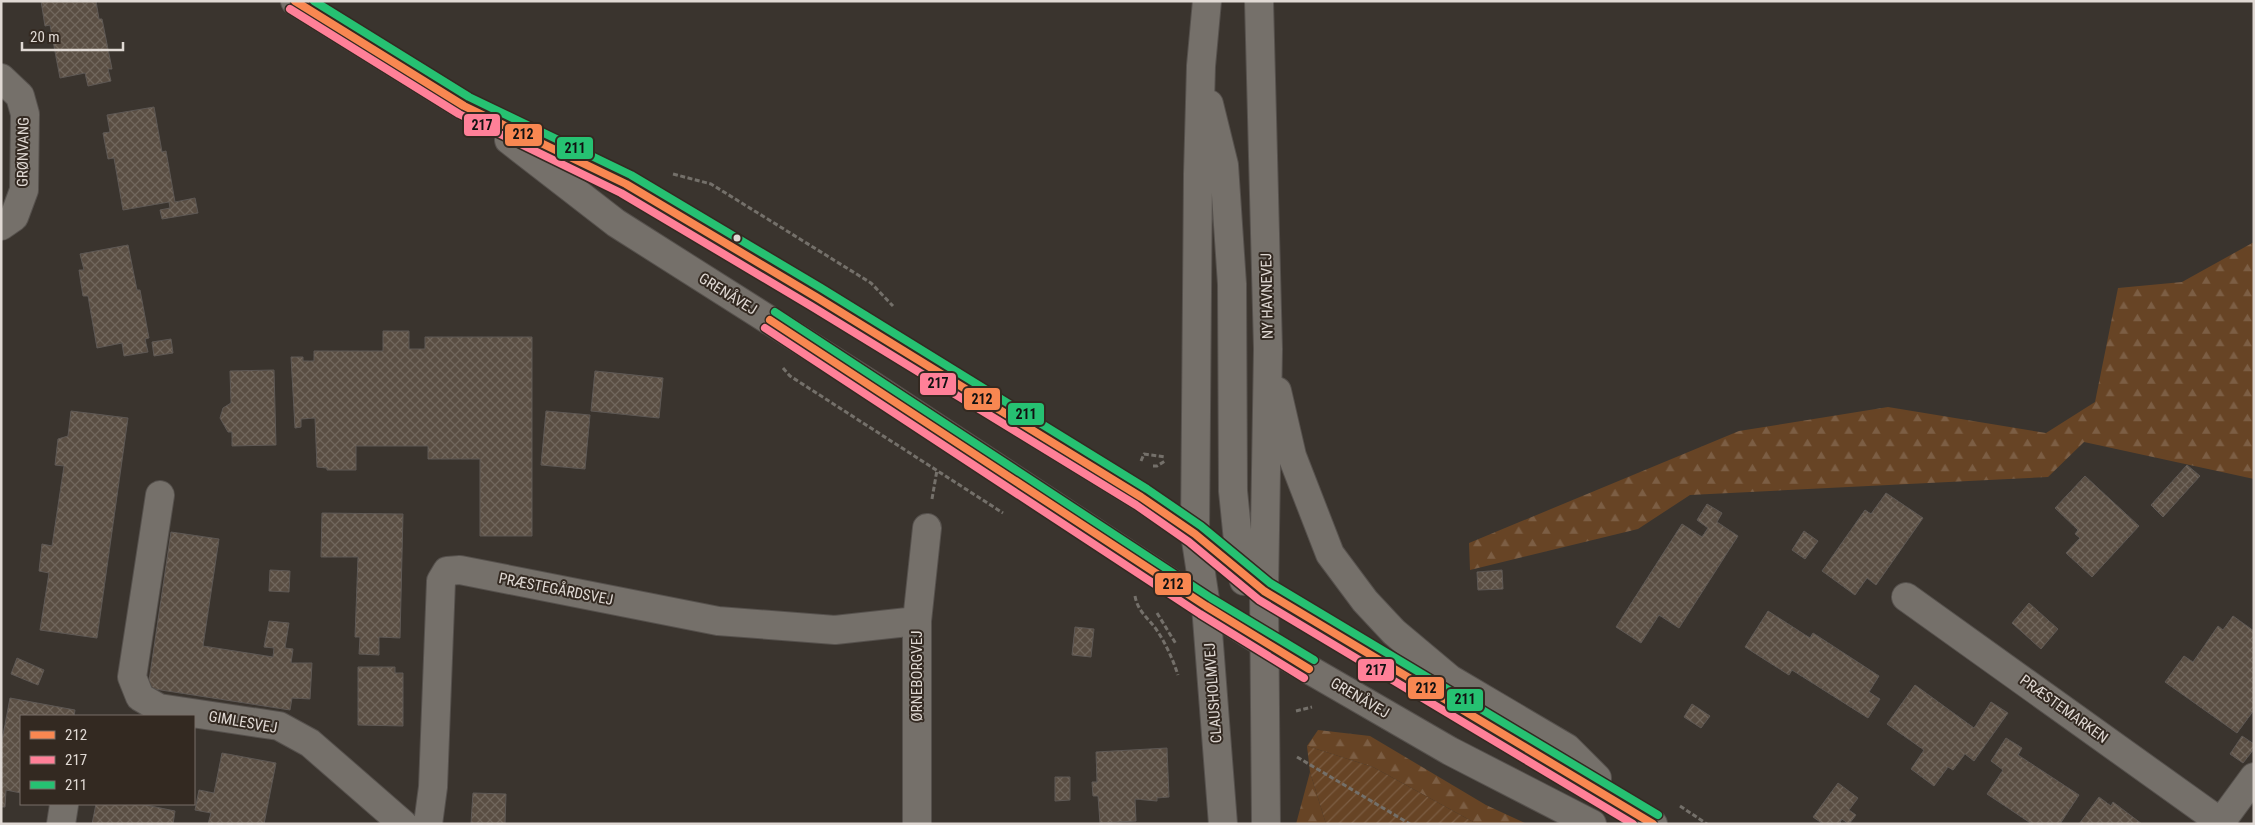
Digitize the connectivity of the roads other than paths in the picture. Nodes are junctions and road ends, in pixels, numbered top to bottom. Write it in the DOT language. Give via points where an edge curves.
graph roads {
  1 [pos="295,1"];
  2 [pos="1207,1"];
  3 [pos="1259,1"];
  4 [pos="1200,66"];
  5 [pos="1,78"];
  6 [pos="464,106"];
  7 [pos="1,226"];
  8 [pos="1268,349"];
  9 [pos="160,495"];
  10 [pos="927,528"];
  11 [pos="1195,534"];
  12 [pos="1241,570"];
  13 [pos="1264,591"];
  14 [pos="1906,597"];
  15 [pos="1206,606"];
  16 [pos="917,621"];
  17 [pos="1265,644"];
  18 [pos="2254,777"];
  19 [pos="1627,807"];
  20 [pos="2222,823"];
  21 [pos="403,824"];
  22 [pos="428,824"];
  23 [pos="917,824"];
  24 [pos="1223,824"];
  25 [pos="1266,824"];
  26 [pos="1592,824"];
  27 [pos="1653,824"];
  1 -- 6 [label="street, GRENÅVEJ"];
  2 -- 4 [label="street"];
  3 -- 8 [label="street, NY HAVNEVEJ"];
  4 -- 11 [label="street"];
  4 -- 12 [label="street" via="1224,165 1232,284 1233,491"];
  5 -- 7 [label="street, GRØNVANG" via="20,96 25,114 24,190 14,217"];
  6 -- 11 [label="street, GRENÅVEJ" via="626,184 833,308"];
  6 -- 15 [label="street, GRENÅVEJ" via="616,223 873,386"];
  8 -- 13 [label="street, NY HAVNEVEJ"];
  8 -- 19 [label="street" via="1292,456 1330,554 1365,601 1394,632 1450,679 1566,748"];
  9 -- 21 [label="street, GIMLESVEJ" via="132,677 140,697 159,708 279,726 310,743"];
  10 -- 16 [label="street, ØRNEBORGVEJ"];
  11 -- 12 [label="street, GRENÅVEJ"];
  11 -- 15 [label="street, CLAUSHOLMVEJ"];
  12 -- 13 [label="street, GRENÅVEJ"];
  12 -- 17 [label="street"];
  13 -- 17 [label="street"];
  13 -- 19 [label="street, GRENÅVEJ"];
  14 -- 20 [label="street, PRÆSTEMARKEN"];
  15 -- 17 [label="street, GRENÅVEJ"];
  15 -- 24 [label="street, CLAUSHOLMVEJ"];
  16 -- 22 [label="street, PRÆSTEGÅRDSVEJ" via="835,630 718,621 460,570 447,571 441,581 433,787"];
  16 -- 23 [label="street, ØRNEBORGVEJ"];
  17 -- 25 [label="street"];
  17 -- 26 [label="street, GRENÅVEJ" via="1450,750"];
  18 -- 20 [label="street, PRÆSTEMARKEN"];
  19 -- 27 [label="street, GRENÅVEJ"];
}
